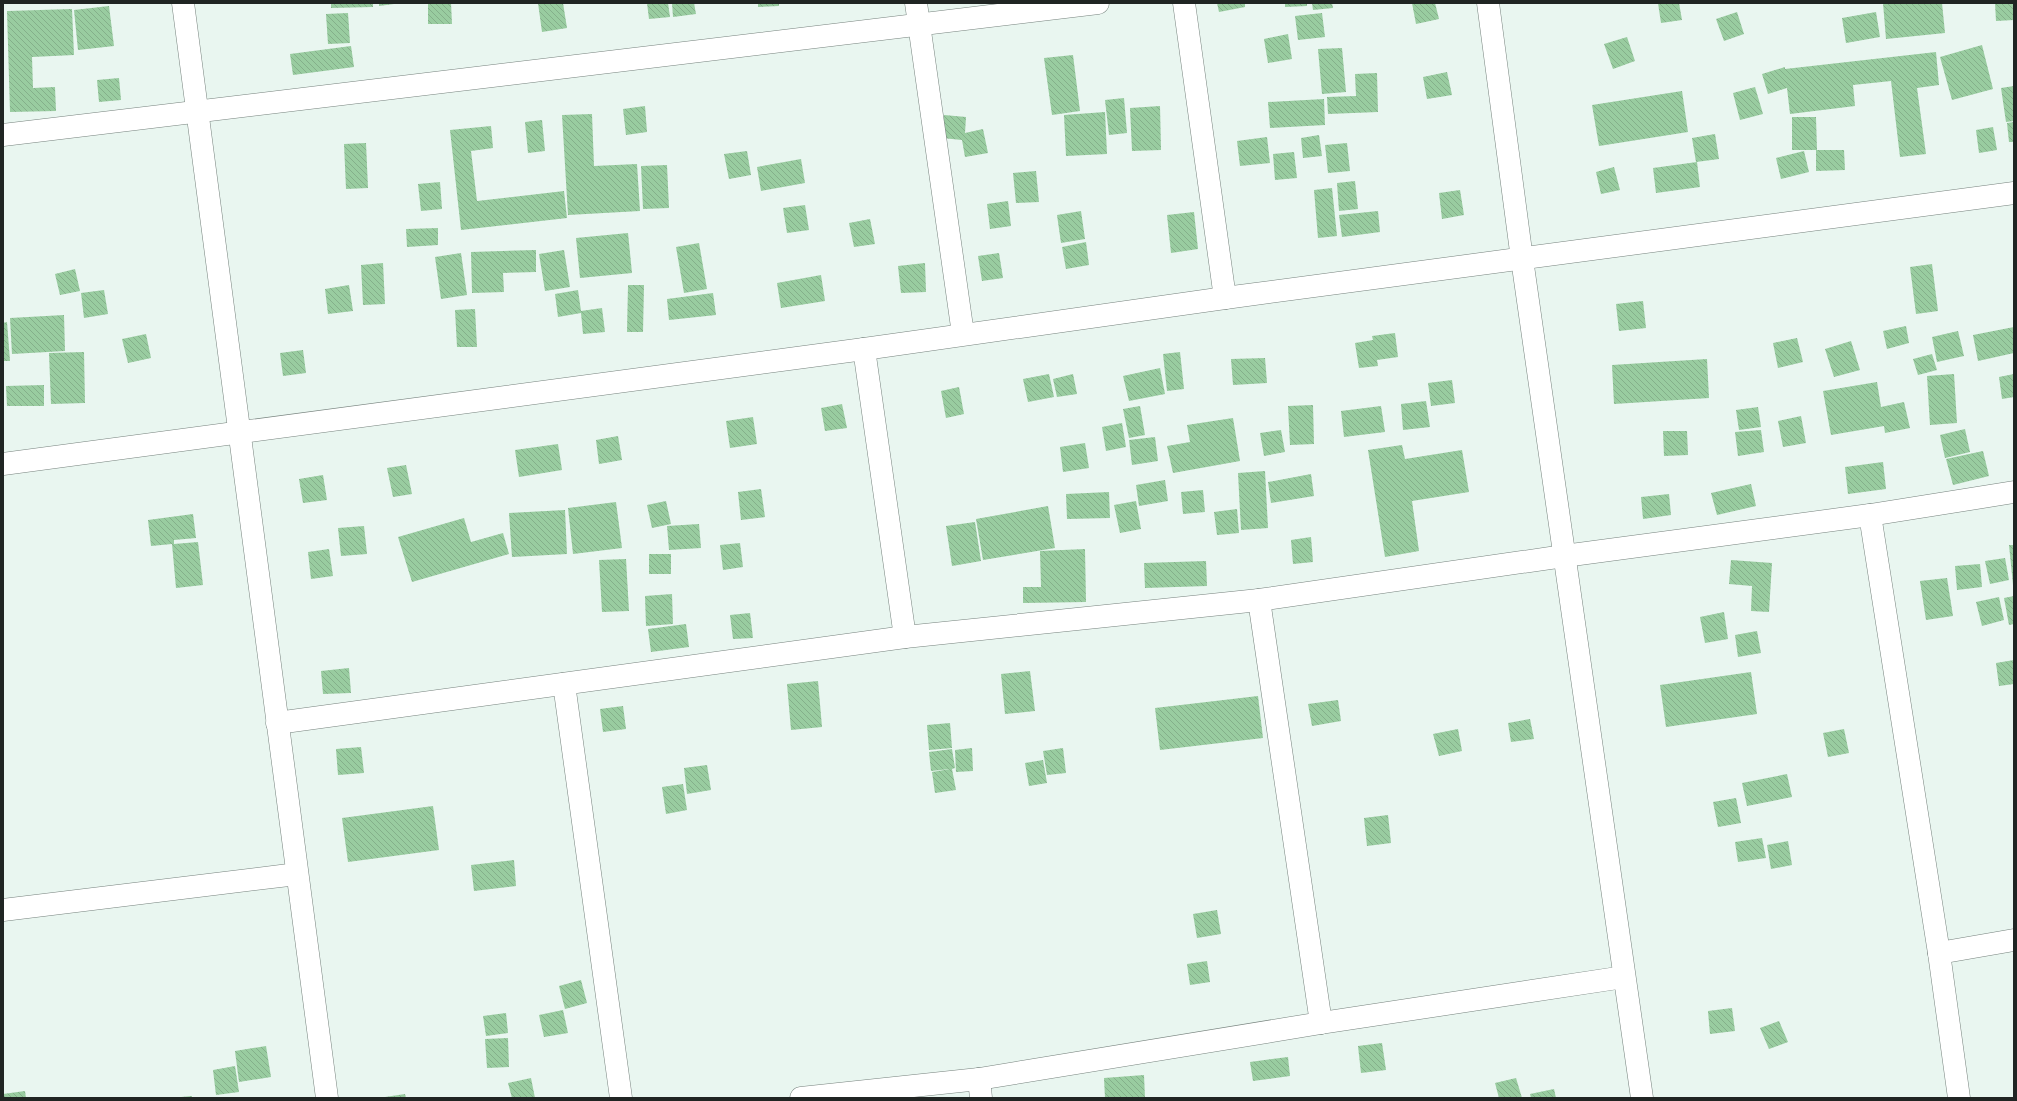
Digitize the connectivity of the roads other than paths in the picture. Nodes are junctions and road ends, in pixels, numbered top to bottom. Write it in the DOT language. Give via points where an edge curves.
graph roads {
  1 [pos="184,3"];
  2 [pos="916,3"];
  3 [pos="1098,3"];
  4 [pos="1184,3"];
  5 [pos="1488,3"];
  6 [pos="919,25"];
  7 [pos="197,112"];
  8 [pos="3,135"];
  9 [pos="2014,193"];
  10 [pos="1522,259"];
  11 [pos="1225,298"];
  12 [pos="963,334"];
  13 [pos="864,349"];
  14 [pos="239,432"];
  15 [pos="3,464"];
  16 [pos="2014,492"];
  17 [pos="1870,515"];
  18 [pos="1564,556"];
  19 [pos="1259,600"];
  20 [pos="905,637"];
  21 [pos="564,684"];
  22 [pos="277,723"];
  23 [pos="297,874"];
  24 [pos="3,910"];
  25 [pos="2014,940"];
  26 [pos="1939,953"];
  27 [pos="1624,978"];
  28 [pos="1321,1023"];
  29 [pos="980,1088"];
  30 [pos="327,1098"];
  31 [pos="621,1098"];
  32 [pos="801,1098"];
  33 [pos="1642,1098"];
  34 [pos="1959,1098"];
  1 -- 7 [label="street"];
  2 -- 6 [label="street"];
  3 -- 6 [label="street"];
  4 -- 11 [label="street"];
  5 -- 10 [label="street"];
  6 -- 7 [label="street"];
  6 -- 12 [label="street"];
  7 -- 8 [label="street"];
  7 -- 14 [label="street"];
  9 -- 10 [label="street"];
  10 -- 11 [label="street"];
  10 -- 18 [label="street"];
  11 -- 12 [label="street"];
  12 -- 13 [label="street"];
  13 -- 14 [label="street"];
  13 -- 20 [label="street"];
  14 -- 15 [label="street"];
  14 -- 22 [label="street"];
  16 -- 17 [label="street"];
  17 -- 18 [label="street"];
  17 -- 26 [label="street"];
  18 -- 19 [label="street"];
  18 -- 27 [label="street"];
  19 -- 20 [label="street"];
  19 -- 28 [label="street"];
  20 -- 21 [label="street"];
  21 -- 22 [label="street"];
  21 -- 31 [label="street"];
  22 -- 23 [label="street"];
  23 -- 24 [label="street"];
  23 -- 30 [label="street"];
  25 -- 26 [label="street"];
  26 -- 34 [label="street"];
  27 -- 28 [label="street"];
  27 -- 33 [label="street"];
  28 -- 29 [label="street"];
  29 -- 32 [label="street"];
}
